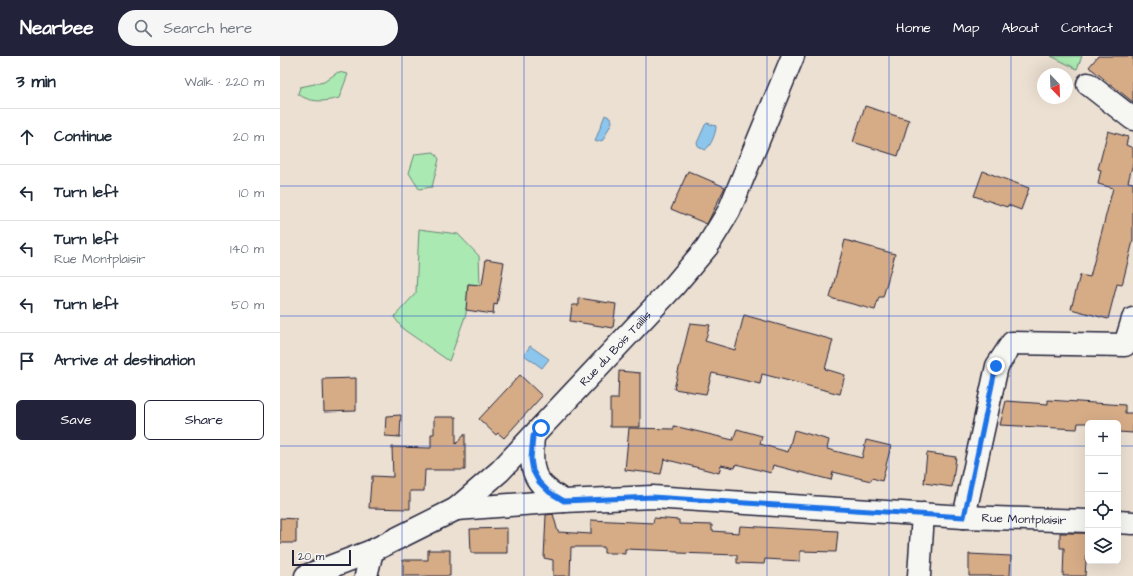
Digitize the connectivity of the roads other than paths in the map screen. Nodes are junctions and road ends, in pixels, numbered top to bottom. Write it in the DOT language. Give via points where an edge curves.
graph roads {
  1 [pos="793,56"];
  2 [pos="1088,84"];
  3 [pos="1133,120"];
  4 [pos="1133,319"];
  5 [pos="533,436"];
  6 [pos="500,471"];
  7 [pos="564,501"];
  8 [pos="530,503"];
  9 [pos="456,509"];
  10 [pos="922,514"];
  11 [pos="964,517"];
  12 [pos="1085,521"];
  13 [pos="1121,522"];
  14 [pos="1133,523"];
  15 [pos="372,551"];
  16 [pos="306,576"];
  17 [pos="366,576"];
  18 [pos="919,576"];
  1 -- 5 [label="street, Rue du Bois Taillis" via="730,211 707,247 674,286"];
  2 -- 3 [label="street"];
  4 -- 11 [label="street" via="1125,345 1012,343 996,366"];
  5 -- 6 [label="street, Rue du Bois Taillis"];
  5 -- 7 [label="street" via="533,471 549,492"];
  6 -- 8 [label="street" via="502,482 514,494"];
  6 -- 9 [label="street, Rue du Bois Taillis"];
  7 -- 8 [label="street, Rue Montplaisir"];
  7 -- 10 [label="street, Rue Montplaisir" via="652,497"];
  8 -- 9 [label="street, Rue Montplaisir"];
  9 -- 15 [label="street, Rue du Bois Taillis"];
  10 -- 11 [label="street, Rue Montplaisir"];
  10 -- 18 [label="street"];
  11 -- 12 [label="street, Rue Montplaisir"];
  13 -- 14 [label="street"];
  15 -- 16 [label="street, Rue du Bois Taillis"];
  15 -- 17 [label="street"];
}
